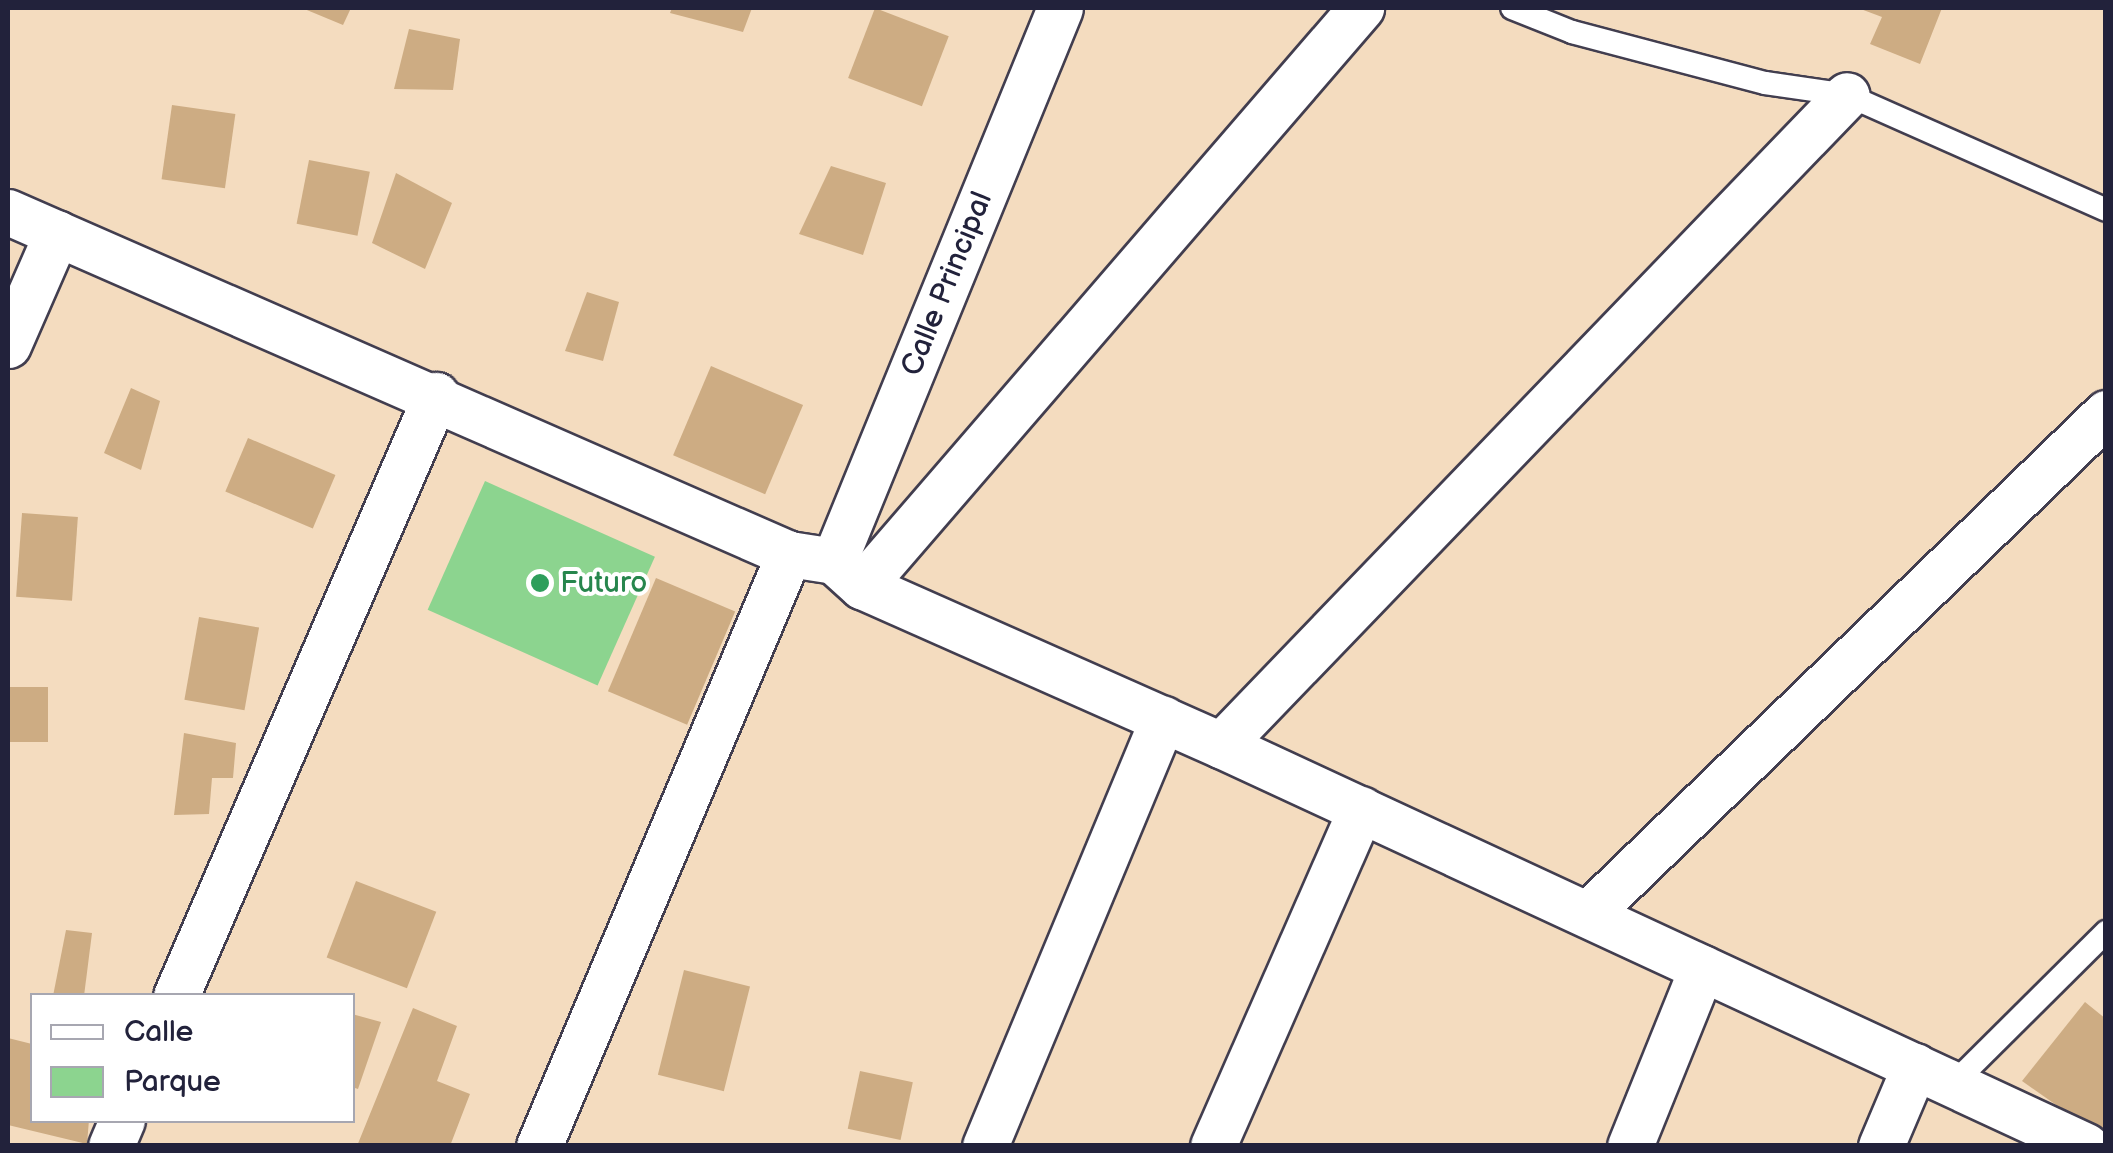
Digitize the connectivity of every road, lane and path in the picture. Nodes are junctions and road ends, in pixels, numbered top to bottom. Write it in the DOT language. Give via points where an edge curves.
graph roads {
  1 [pos="1060,8"];
  2 [pos="1360,8"];
  3 [pos="1512,8"];
  4 [pos="1847,95"];
  5 [pos="2106,210"];
  6 [pos="8,212"];
  7 [pos="57,233"];
  8 [pos="8,345"];
  9 [pos="436,395"];
  10 [pos="2106,412"];
  11 [pos="789,554"];
  12 [pos="848,574"];
  13 [pos="1164,719"];
  14 [pos="1222,744"];
  15 [pos="1361,809"];
  16 [pos="1588,914"];
  17 [pos="2106,932"];
  18 [pos="1702,968"];
  19 [pos="177,993"];
  20 [pos="1934,1075"];
  21 [pos="539,1146"];
  22 [pos="985,1146"];
  23 [pos="1213,1146"];
  24 [pos="1630,1146"];
  25 [pos="1880,1146"];
  26 [pos="2086,1146"];
  1 -- 12 [label="street, Calle Principal"];
  2 -- 12 [label="street"];
  3 -- 4 [label="lane" via="1572,32 1726,73"];
  4 -- 5 [label="lane"];
  4 -- 14 [label="street"];
  6 -- 7 [label="street"];
  7 -- 8 [label="street"];
  7 -- 9 [label="street"];
  9 -- 11 [label="street"];
  9 -- 19 [label="street"];
  10 -- 16 [label="street"];
  11 -- 12 [label="street"];
  11 -- 21 [label="street"];
  12 -- 13 [label="street"];
  13 -- 14 [label="street"];
  13 -- 22 [label="street"];
  14 -- 15 [label="street"];
  15 -- 16 [label="street"];
  15 -- 23 [label="street"];
  16 -- 18 [label="street"];
  17 -- 20 [label="lane"];
  18 -- 20 [label="street"];
  18 -- 24 [label="street"];
  20 -- 25 [label="street"];
  20 -- 26 [label="street"];
}
